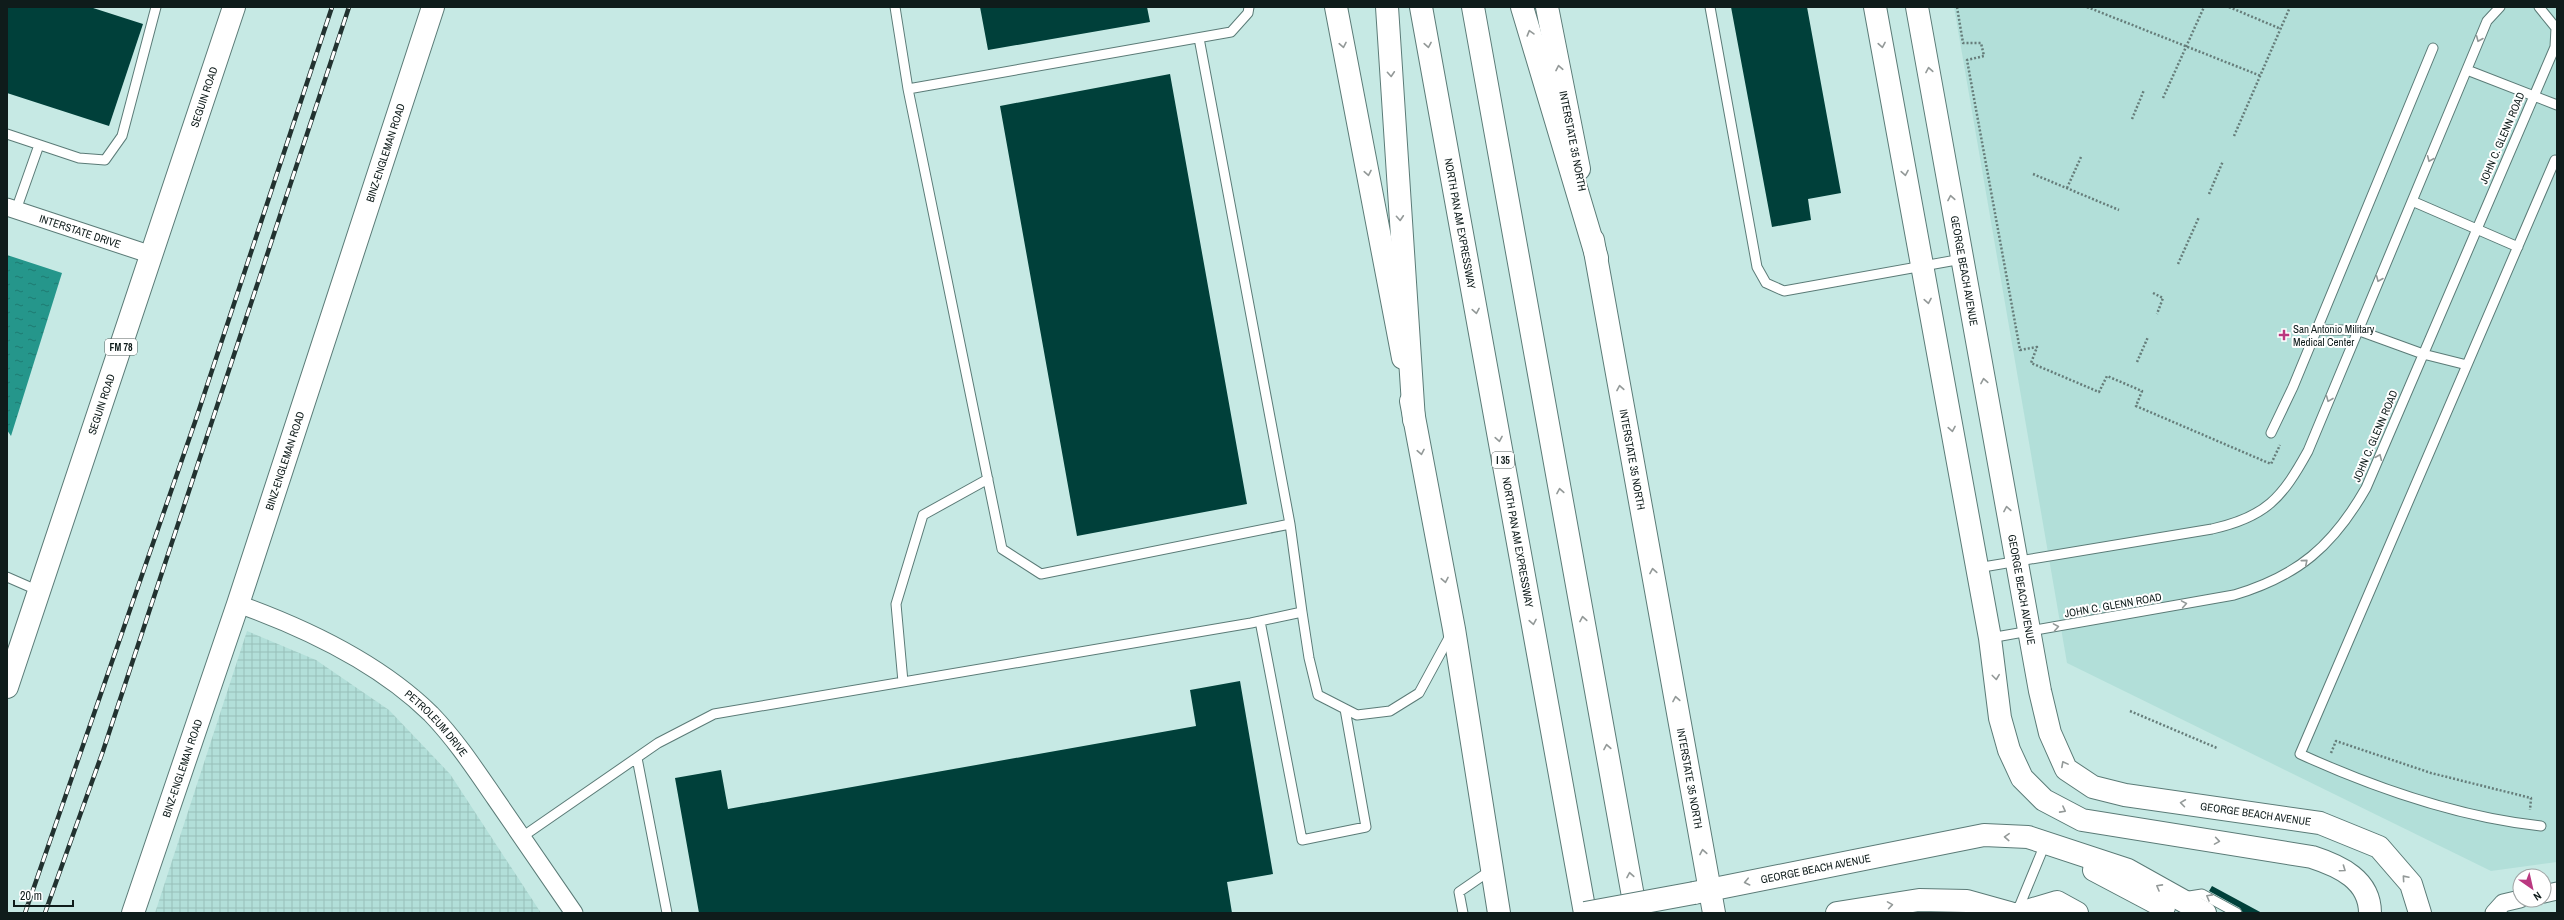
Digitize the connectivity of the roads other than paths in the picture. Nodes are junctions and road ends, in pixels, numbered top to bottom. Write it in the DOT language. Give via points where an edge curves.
graph roads {
  1 [pos="156,7"];
  2 [pos="234,7"];
  3 [pos="434,7"];
  4 [pos="895,7"];
  5 [pos="1249,7"];
  6 [pos="1336,7"];
  7 [pos="1387,7"];
  8 [pos="1421,7"];
  9 [pos="1473,7"];
  10 [pos="1522,7"];
  11 [pos="1547,7"];
  12 [pos="1710,7"];
  13 [pos="1874,7"];
  14 [pos="1917,7"];
  15 [pos="2500,7"];
  16 [pos="2539,7"];
  17 [pos="1199,38"];
  18 [pos="2433,48"];
  19 [pos="2467,70"];
  20 [pos="908,89"];
  21 [pos="2534,95"];
  22 [pos="2557,105"];
  23 [pos="7,134"];
  24 [pos="39,145"];
  25 [pos="2557,161"];
  26 [pos="2412,201"];
  27 [pos="11,208"];
  28 [pos="2477,229"];
  29 [pos="2518,246"];
  30 [pos="152,255"];
  31 [pos="1597,258"];
  32 [pos="1962,259"];
  33 [pos="1922,265"];
  34 [pos="2317,330"];
  35 [pos="2357,330"];
  36 [pos="2423,354"];
  37 [pos="2467,365"];
  38 [pos="1414,420"];
  39 [pos="2271,433"];
  40 [pos="988,479"];
  41 [pos="1290,524"];
  42 [pos="2016,561"];
  43 [pos="1977,568"];
  44 [pos="7,577"];
  45 [pos="39,591"];
  46 [pos="238,604"];
  47 [pos="1302,612"];
  48 [pos="1260,621"];
  49 [pos="1454,629"];
  50 [pos="2029,632"];
  51 [pos="1990,638"];
  52 [pos="903,682"];
  53 [pos="7,687"];
  54 [pos="1345,708"];
  55 [pos="637,758"];
  56 [pos="2541,826"];
  57 [pos="522,837"];
  58 [pos="2045,844"];
  59 [pos="1492,868"];
  60 [pos="1702,891"];
  61 [pos="2512,901"];
  62 [pos="2176,906"];
  63 [pos="133,913"];
  64 [pos="574,913"];
  65 [pos="667,913"];
  66 [pos="1463,913"];
  67 [pos="1499,913"];
  68 [pos="1585,913"];
  69 [pos="1636,913"];
  70 [pos="1714,913"];
  71 [pos="1837,913"];
  72 [pos="2010,913"];
  73 [pos="2016,913"];
  74 [pos="2020,913"];
  75 [pos="2076,913"];
  76 [pos="2144,913"];
  77 [pos="2205,913"];
  78 [pos="2236,913"];
  79 [pos="2370,913"];
  80 [pos="2420,913"];
  81 [pos="2494,913"];
  1 -- 24 [label="lane" via="122,136 105,160 79,158"];
  2 -- 30 [label="main road, SEGUIN ROAD / FM 78"];
  3 -- 46 [label="main road, BINZ-ENGLEMAN ROAD"];
  4 -- 20 [label="lane"];
  5 -- 17 [label="lane" via="1248,13 1231,32"];
  6 -- 38 [label="main road, one-way"];
  7 -- 38 [label="main road, one-way"];
  8 -- 68 [label="main road, NORTH PAN AM EXPRESSWAY / I 35, one-way"];
  69 -- 9 [label="main road, one-way"];
  31 -- 10 [label="main road, one-way"];
  31 -- 11 [label="main road, INTERSTATE 35 NORTH, one-way"];
  12 -- 33 [label="lane" via="1757,267 1766,283 1784,291"];
  13 -- 33 [label="main road, one-way"];
  32 -- 14 [label="main road, GEORGE BEACH AVENUE, one-way"];
  15 -- 19 [label="lane, one-way" via="2487,22"];
  16 -- 21 [label="lane, JOHN C. GLENN ROAD" via="2556,28 2555,47"];
  17 -- 20 [label="lane"];
  17 -- 41 [label="lane"];
  18 -- 34 [label="lane"];
  19 -- 21 [label="lane"];
  19 -- 26 [label="lane, one-way"];
  20 -- 40 [label="lane"];
  21 -- 22 [label="lane"];
  21 -- 28 [label="lane, JOHN C. GLENN ROAD"];
  23 -- 24 [label="lane"];
  24 -- 27 [label="lane"];
  25 -- 29 [label="lane" via="2555,160"];
  26 -- 28 [label="lane"];
  26 -- 35 [label="lane, one-way"];
  27 -- 30 [label="street, INTERSTATE DRIVE"];
  28 -- 29 [label="lane"];
  28 -- 36 [label="lane, JOHN C. GLENN ROAD"];
  29 -- 37 [label="lane"];
  30 -- 45 [label="main road, SEGUIN ROAD / FM 78"];
  60 -- 31 [label="main road, INTERSTATE 35 NORTH, one-way"];
  32 -- 33 [label="lane"];
  42 -- 32 [label="main road, GEORGE BEACH AVENUE, one-way"];
  33 -- 43 [label="main road, one-way"];
  34 -- 35 [label="lane"];
  34 -- 39 [label="lane"];
  35 -- 36 [label="lane"];
  35 -- 42 [label="lane, one-way" via="2308,451 2294,477 2278,498 2261,511 2241,522 2212,529"];
  36 -- 37 [label="lane"];
  50 -- 36 [label="lane, JOHN C. GLENN ROAD, one-way" via="2234,594 2260,587 2297,568 2330,540 2349,518 2366,488"];
  37 -- 56 [label="lane" via="2300,754 2391,791 2450,809 2502,822"];
  38 -- 49 [label="main road, one-way"];
  40 -- 41 [label="lane" via="1002,549 1041,574"];
  40 -- 52 [label="lane" via="923,515 896,604"];
  41 -- 47 [label="lane"];
  42 -- 43 [label="lane"];
  42 -- 50 [label="main road, GEORGE BEACH AVENUE"];
  43 -- 51 [label="main road"];
  44 -- 45 [label="lane"];
  45 -- 53 [label="main road, SEGUIN ROAD / FM 78"];
  46 -- 57 [label="street, PETROLEUM DRIVE" via="306,631 372,669 402,690 430,714 455,741"];
  46 -- 63 [label="main road, BINZ-ENGLEMAN ROAD"];
  47 -- 48 [label="lane"];
  47 -- 54 [label="lane" via="1318,695"];
  48 -- 52 [label="lane"];
  48 -- 54 [label="lane" via="1302,840 1366,827"];
  49 -- 54 [label="lane" via="1419,693 1390,711 1357,715"];
  49 -- 59 [label="main road"];
  50 -- 51 [label="lane, JOHN C. GLENN ROAD"];
  80 -- 50 [label="main road, GEORGE BEACH AVENUE, one-way" via="2411,884 2379,847 2320,823 2093,787 2066,769 2050,733"];
  51 -- 79 [label="main road, one-way" via="2000,718 2009,750 2022,778 2044,800 2082,820 2312,857 2336,864 2356,878 2370,900"];
  52 -- 55 [label="lane" via="714,714 658,743"];
  55 -- 57 [label="lane"];
  55 -- 65 [label="lane"];
  57 -- 64 [label="street, PETROLEUM DRIVE"];
  58 -- 60 [label="main road, GEORGE BEACH AVENUE, one-way" via="2028,838 1984,836"];
  62 -- 58 [label="main road, one-way"];
  58 -- 73 [label="lane"];
  58 -- 76 [label="main road" via="2116,898"];
  59 -- 66 [label="lane" via="1459,892"];
  59 -- 67 [label="main road"];
  60 -- 68 [label="main road, GEORGE BEACH AVENUE, bridge"];
  60 -- 70 [label="main road, INTERSTATE 35 NORTH"];
  61 -- 81 [label="street" via="2503,903"];
  62 -- 77 [label="main road"];
  78 -- 62 [label="lane, one-way" via="2202,894"];
  71 -- 72 [label="main road, one-way" via="1919,900 1967,901"];
  74 -- 75 [label="main road" via="2057,902"];
}
